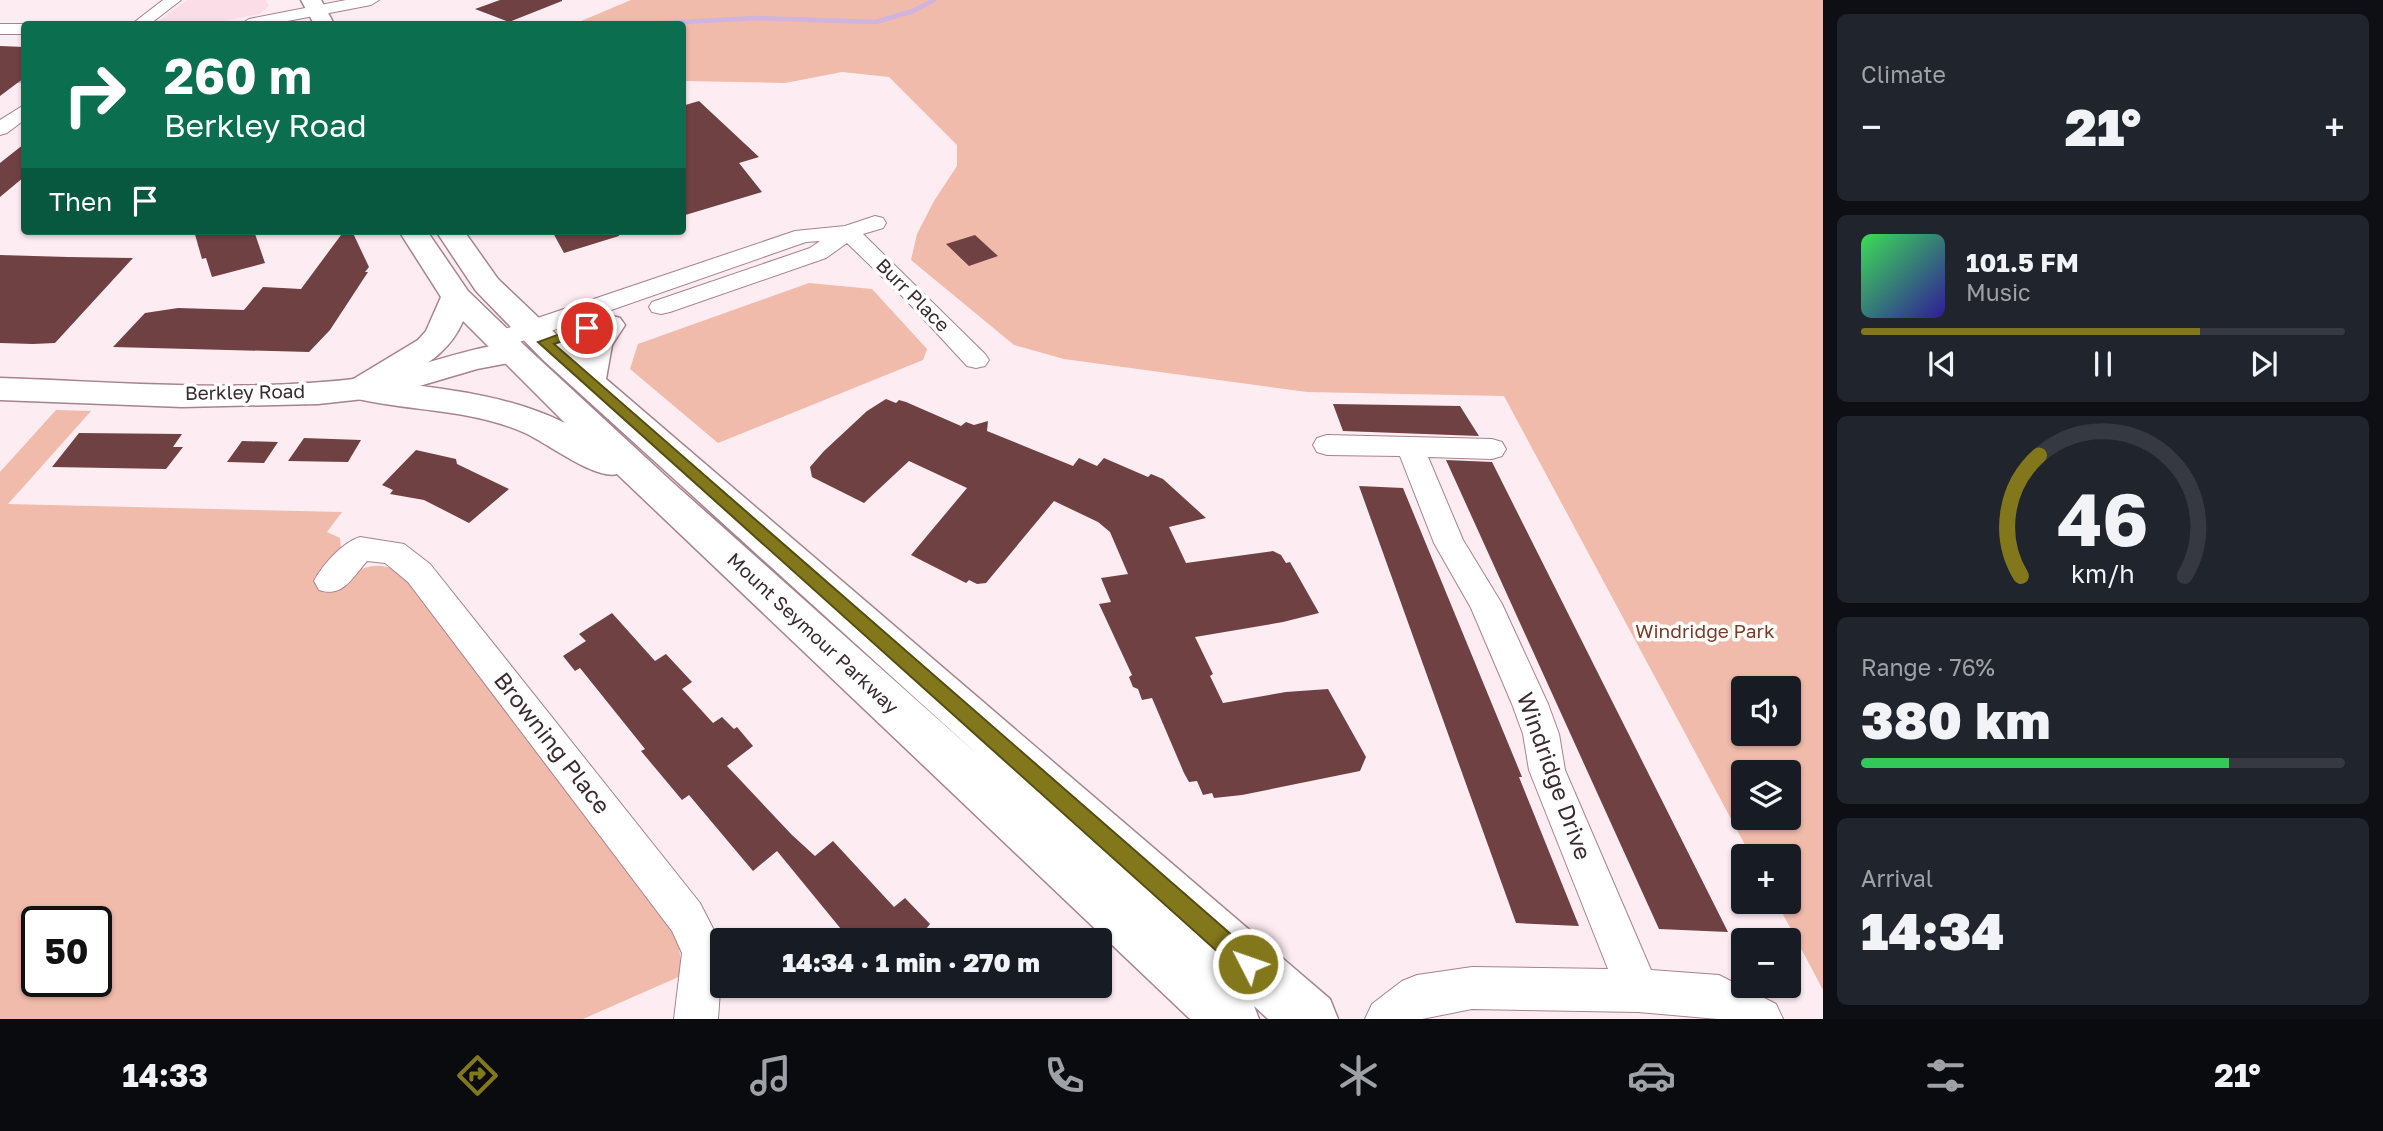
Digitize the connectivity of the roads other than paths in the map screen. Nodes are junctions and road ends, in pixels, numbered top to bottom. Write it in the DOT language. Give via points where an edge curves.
graph roads {
  1 [pos="173,0"];
  2 [pos="371,0"];
  3 [pos="317,12"];
  4 [pos="292,13"];
  5 [pos="144,21"];
  6 [pos="261,21"];
  7 [pos="0,29"];
  8 [pos="21,29"];
  9 [pos="21,113"];
  10 [pos="0,129"];
  11 [pos="876,223"];
  12 [pos="848,232"];
  13 [pos="416,235"];
  14 [pos="453,235"];
  15 [pos="457,297"];
  16 [pos="609,325"];
  17 [pos="515,344"];
  18 [pos="976,360"];
  19 [pos="589,381"];
  20 [pos="0,389"];
  21 [pos="362,389"];
  22 [pos="1327,445"];
  23 [pos="1410,447"];
  24 [pos="1492,449"];
  25 [pos="658,491"];
  26 [pos="330,580"];
  27 [pos="1638,991"];
  28 [pos="696,1019"];
  29 [pos="1231,1019"];
  30 [pos="1310,1019"];
  31 [pos="1387,1019"];
  32 [pos="1761,1019"];
  1 -- 5 [label="street"];
  2 -- 3 [label="street"];
  3 -- 4 [label="street"];
  4 -- 6 [label="street"];
  7 -- 8 [label="street"];
  9 -- 10 [label="street"];
  11 -- 12 [label="street, Berkley Road"];
  12 -- 16 [label="street, Berkley Road" via="818,253"];
  12 -- 17 [label="street, Berkley Road" via="803,236"];
  12 -- 18 [label="street, Burr Place"];
  13 -- 15 [label="main road, Mount Seymour Parkway"];
  14 -- 17 [label="main road, Mount Seymour Parkway" via="487,285"];
  15 -- 17 [label="main road, Mount Seymour Parkway"];
  15 -- 21 [label="main road" via="441,334 430,347"];
  16 -- 17 [label="street, Berkley Road"];
  16 -- 19 [label="main road" via="596,345"];
  17 -- 19 [label="main road, Mount Seymour Parkway"];
  17 -- 21 [label="main road, Berkley Road" via="395,383"];
  17 -- 25 [label="main road, Mount Seymour Parkway"];
  19 -- 30 [label="main road, Mount Seymour Parkway"];
  20 -- 21 [label="main road, Berkley Road" via="243,395"];
  21 -- 25 [label="main road" via="518,417 568,439"];
  22 -- 23 [label="street"];
  23 -- 24 [label="street"];
  23 -- 27 [label="street, Windridge Drive" via="1449,543 1486,604 1530,704 1551,779"];
  25 -- 29 [label="main road, Mount Seymour Parkway"];
  26 -- 28 [label="street, Browning Place" via="360,549 393,552 419,573 686,917 703,951"];
  27 -- 31 [label="street" via="1472,988 1417,996"];
  27 -- 32 [label="street" via="1719,996"];
}
